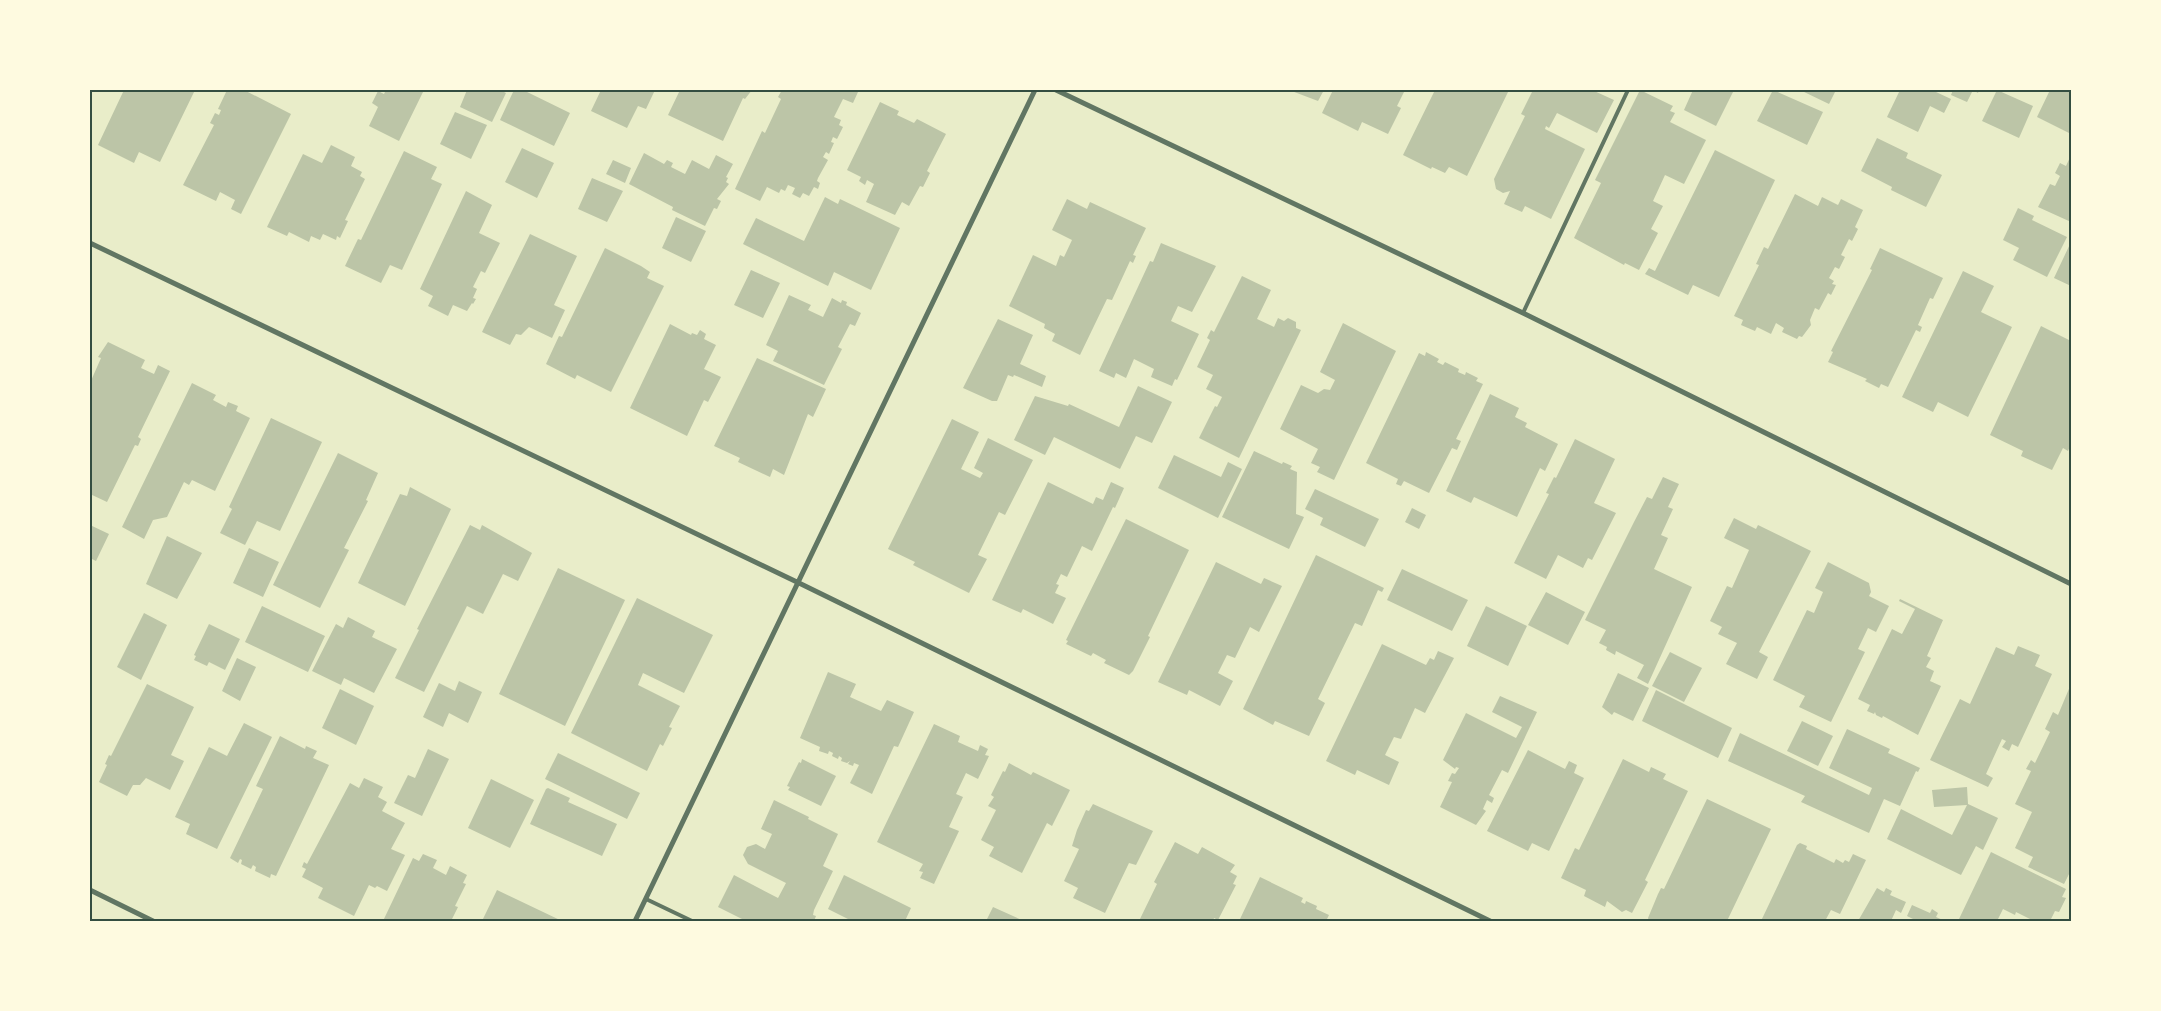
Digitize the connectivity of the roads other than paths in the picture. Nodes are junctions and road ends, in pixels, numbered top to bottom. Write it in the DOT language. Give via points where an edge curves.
graph roads {
  1 [pos="1035,90"];
  2 [pos="1056,90"];
  3 [pos="1628,90"];
  4 [pos="90,244"];
  5 [pos="1523,313"];
  6 [pos="798,583"];
  7 [pos="2071,584"];
  8 [pos="90,890"];
  9 [pos="646,899"];
  10 [pos="154,921"];
  11 [pos="635,921"];
  12 [pos="692,921"];
  13 [pos="1490,921"];
  1 -- 6 [label="street"];
  2 -- 5 [label="street"];
  3 -- 5 [label="lane"];
  4 -- 6 [label="street"];
  5 -- 7 [label="street"];
  6 -- 9 [label="street"];
  6 -- 13 [label="street"];
  8 -- 10 [label="street"];
  9 -- 11 [label="street"];
  9 -- 12 [label="lane"];
}
